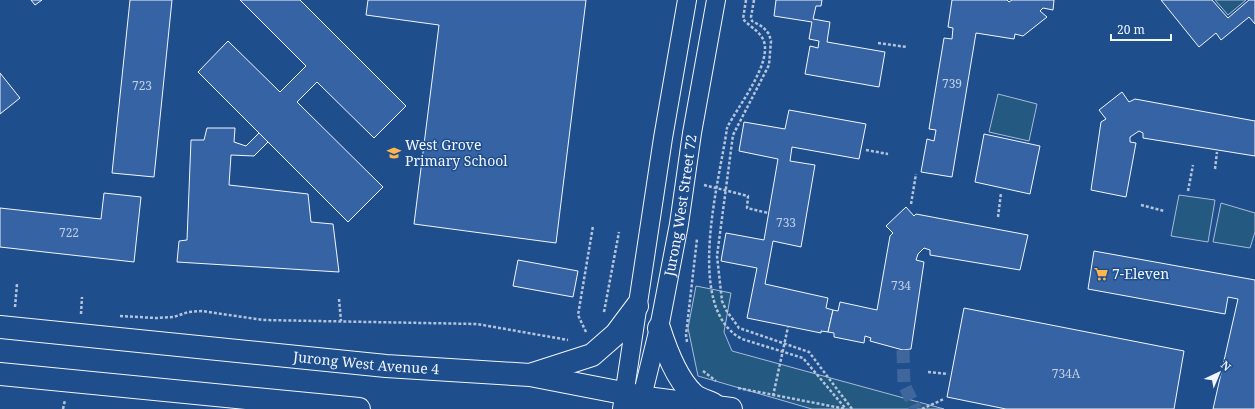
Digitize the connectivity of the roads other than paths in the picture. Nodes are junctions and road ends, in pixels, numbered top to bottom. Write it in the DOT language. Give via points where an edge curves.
graph roads {
  1 [pos="687,0"];
  2 [pos="716,0"];
  3 [pos="637,306"];
  4 [pos="4,318"];
  5 [pos="659,328"];
  6 [pos="0,374"];
  7 [pos="530,375"];
  8 [pos="632,402"];
  9 [pos="723,407"];
  10 [pos="359,409"];
  1 -- 3 [label="street, Jurong West Street 72"];
  2 -- 5 [label="street, Jurong West Street 72"];
  3 -- 7 [label="main road" via="616,334 592,355"];
  3 -- 8 [label="street, Jurong West Street 72"];
  4 -- 7 [label="main road, Jurong West Avenue 4" via="386,366"];
  5 -- 8 [label="street, Jurong West Street 72"];
  5 -- 9 [label="main road" via="666,350 682,380 694,395"];
  6 -- 10 [label="main road"];
  7 -- 8 [label="main road, Jurong West Avenue 4"];
  8 -- 9 [label="main road, Jurong West Avenue 4"];
}
